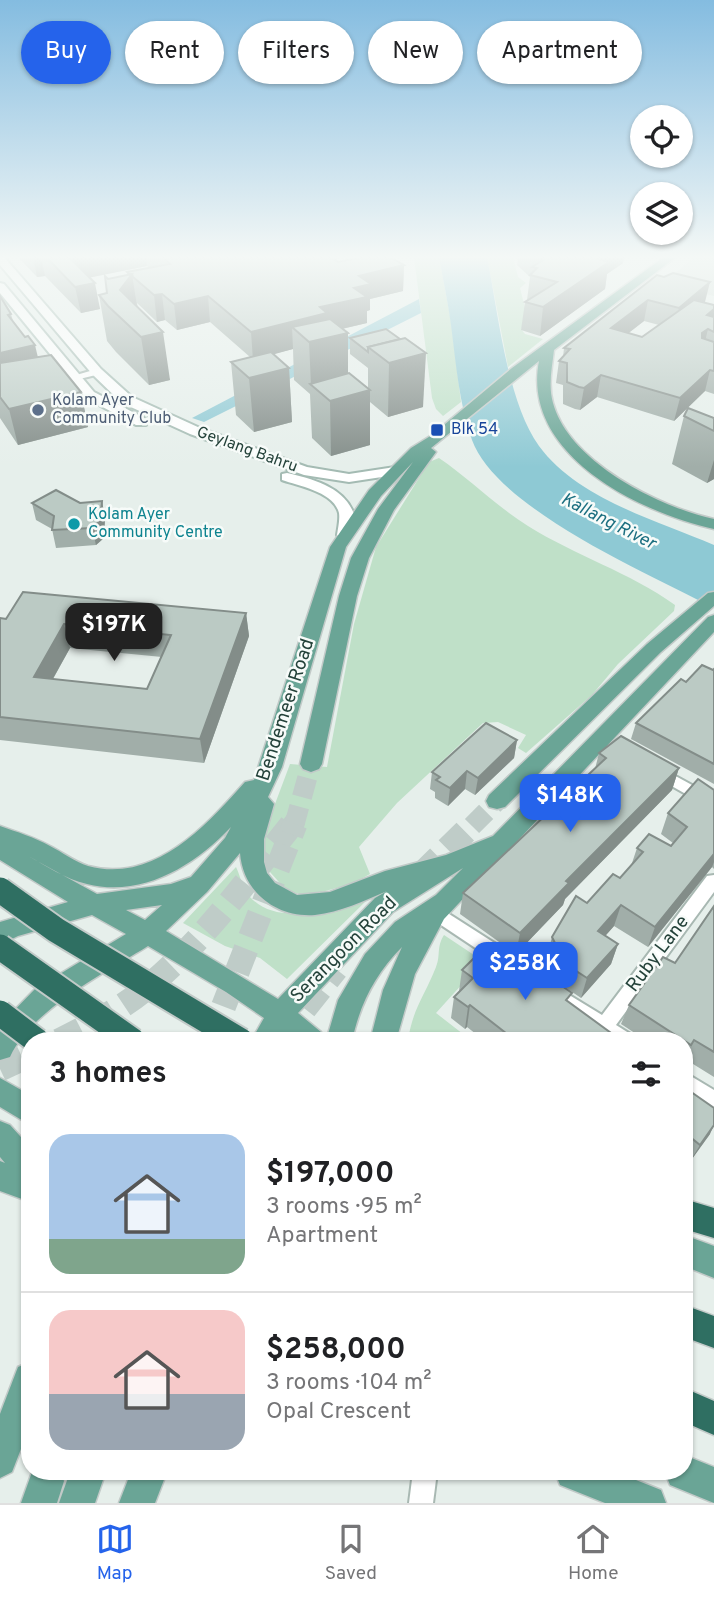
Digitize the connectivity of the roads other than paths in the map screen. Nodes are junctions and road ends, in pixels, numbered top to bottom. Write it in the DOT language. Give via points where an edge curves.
graph roads {
  1 [pos="33,327"];
  2 [pos="58,327"];
  3 [pos="578,327"];
  4 [pos="548,350"];
  5 [pos="97,372"];
  6 [pos="74,377"];
  7 [pos="52,383"];
  8 [pos="437,438"];
  9 [pos="394,471"];
  10 [pos="714,524"];
  11 [pos="345,535"];
  12 [pos="714,597"];
  13 [pos="714,621"];
  14 [pos="311,764"];
  15 [pos="271,767"];
  16 [pos="651,767"];
  17 [pos="497,802"];
  18 [pos="714,804"];
  19 [pos="0,835"];
  20 [pos="499,843"];
  21 [pos="0,848"];
  22 [pos="450,863"];
  23 [pos="713,881"];
  24 [pos="199,885"];
  25 [pos="0,890"];
  26 [pos="95,904"];
  27 [pos="442,904"];
  28 [pos="146,934"];
  29 [pos="0,935"];
  30 [pos="0,947"];
  31 [pos="511,963"];
  32 [pos="552,992"];
  33 [pos="0,1013"];
  34 [pos="281,1014"];
  35 [pos="604,1027"];
  36 [pos="25,1032"];
  37 [pos="120,1032"];
  38 [pos="226,1032"];
  39 [pos="270,1032"];
  40 [pos="302,1032"];
  41 [pos="341,1032"];
  42 [pos="385,1032"];
  43 [pos="612,1032"];
  44 [pos="0,1048"];
  45 [pos="693,1087"];
  46 [pos="0,1091"];
  47 [pos="714,1100"];
  48 [pos="21,1105"];
  49 [pos="0,1135"];
  50 [pos="21,1160"];
  51 [pos="0,1176"];
  52 [pos="21,1184"];
  53 [pos="693,1217"];
  54 [pos="714,1223"];
  55 [pos="693,1254"];
  56 [pos="714,1262"];
  57 [pos="693,1324"];
  58 [pos="714,1332"];
  59 [pos="693,1409"];
  60 [pos="21,1414"];
  61 [pos="714,1418"];
  62 [pos="0,1460"];
  63 [pos="693,1476"];
  64 [pos="146,1480"];
  65 [pos="424,1480"];
  66 [pos="592,1480"];
  67 [pos="714,1485"];
  68 [pos="137,1503"];
  69 [pos="421,1503"];
  70 [pos="648,1503"];
  1 -- 6 [label="main road, Geylang Bahru"];
  2 -- 5 [label="main road, Geylang Bahru"];
  3 -- 4 [label="main road, Bendemeer Road"];
  4 -- 8 [label="main road, Bendemeer Road"];
  4 -- 10 [label="main road" via="543,383 549,411 558,434 576,455 635,495"];
  5 -- 6 [label="street"];
  5 -- 9 [label="main road, Geylang Bahru" via="127,400 154,414 304,471 349,478"];
  6 -- 7 [label="street"];
  6 -- 11 [label="main road, Geylang Bahru" via="107,406 152,427 334,497 346,512"];
  8 -- 9 [label="main road, Bendemeer Road"];
  8 -- 14 [label="main road, Bendemeer Road" via="386,509 360,558"];
  9 -- 11 [label="main road, Bendemeer Road"];
  11 -- 15 [label="main road, Bendemeer Road"];
  12 -- 17 [label="main road"];
  13 -- 20 [label="main road, Serangoon Road" via="607,745"];
  15 -- 19 [label="main road" via="218,829 181,858 144,875 89,876"];
  15 -- 22 [label="main road" via="251,850 257,875 275,896 296,905 314,905"];
  15 -- 24 [label="main road, Bendemeer Road" via="234,844"];
  16 -- 18 [label="street"];
  20 -- 22 [label="main road, Serangoon Road"];
  20 -- 27 [label="main road"];
  21 -- 26 [label="main road"];
  22 -- 34 [label="main road, Serangoon Road" via="384,905"];
  23 -- 35 [label="street, Ruby Lane"];
  24 -- 26 [label="main road" via="171,894"];
  24 -- 28 [label="main road, Bendemeer Road"];
  25 -- 38 [label="highway, bridge" via="56,930"];
  26 -- 28 [label="main road"];
  26 -- 29 [label="main road"];
  27 -- 31 [label="street"];
  27 -- 41 [label="main road" via="411,920 367,972 348,1006"];
  27 -- 42 [label="main road" via="418,939 396,988"];
  28 -- 34 [label="main road" via="236,983"];
  28 -- 44 [label="main road, Bendemeer Road" via="44,997 4,1038"];
  30 -- 37 [label="highway, bridge"];
  32 -- 35 [label="street"];
  33 -- 36 [label="highway, bridge"];
  34 -- 39 [label="main road, Serangoon Road"];
  34 -- 40 [label="main road"];
  35 -- 43 [label="street"];
  45 -- 47 [label="street"];
  46 -- 48 [label="main road"];
  49 -- 50 [label="main road"];
  51 -- 52 [label="main road"];
  53 -- 54 [label="highway"];
  55 -- 56 [label="main road"];
  57 -- 58 [label="highway"];
  59 -- 61 [label="highway"];
  60 -- 62 [label="main road"];
  63 -- 67 [label="main road"];
  64 -- 68 [label="main road"];
  65 -- 69 [label="street"];
  66 -- 70 [label="main road"];
}
